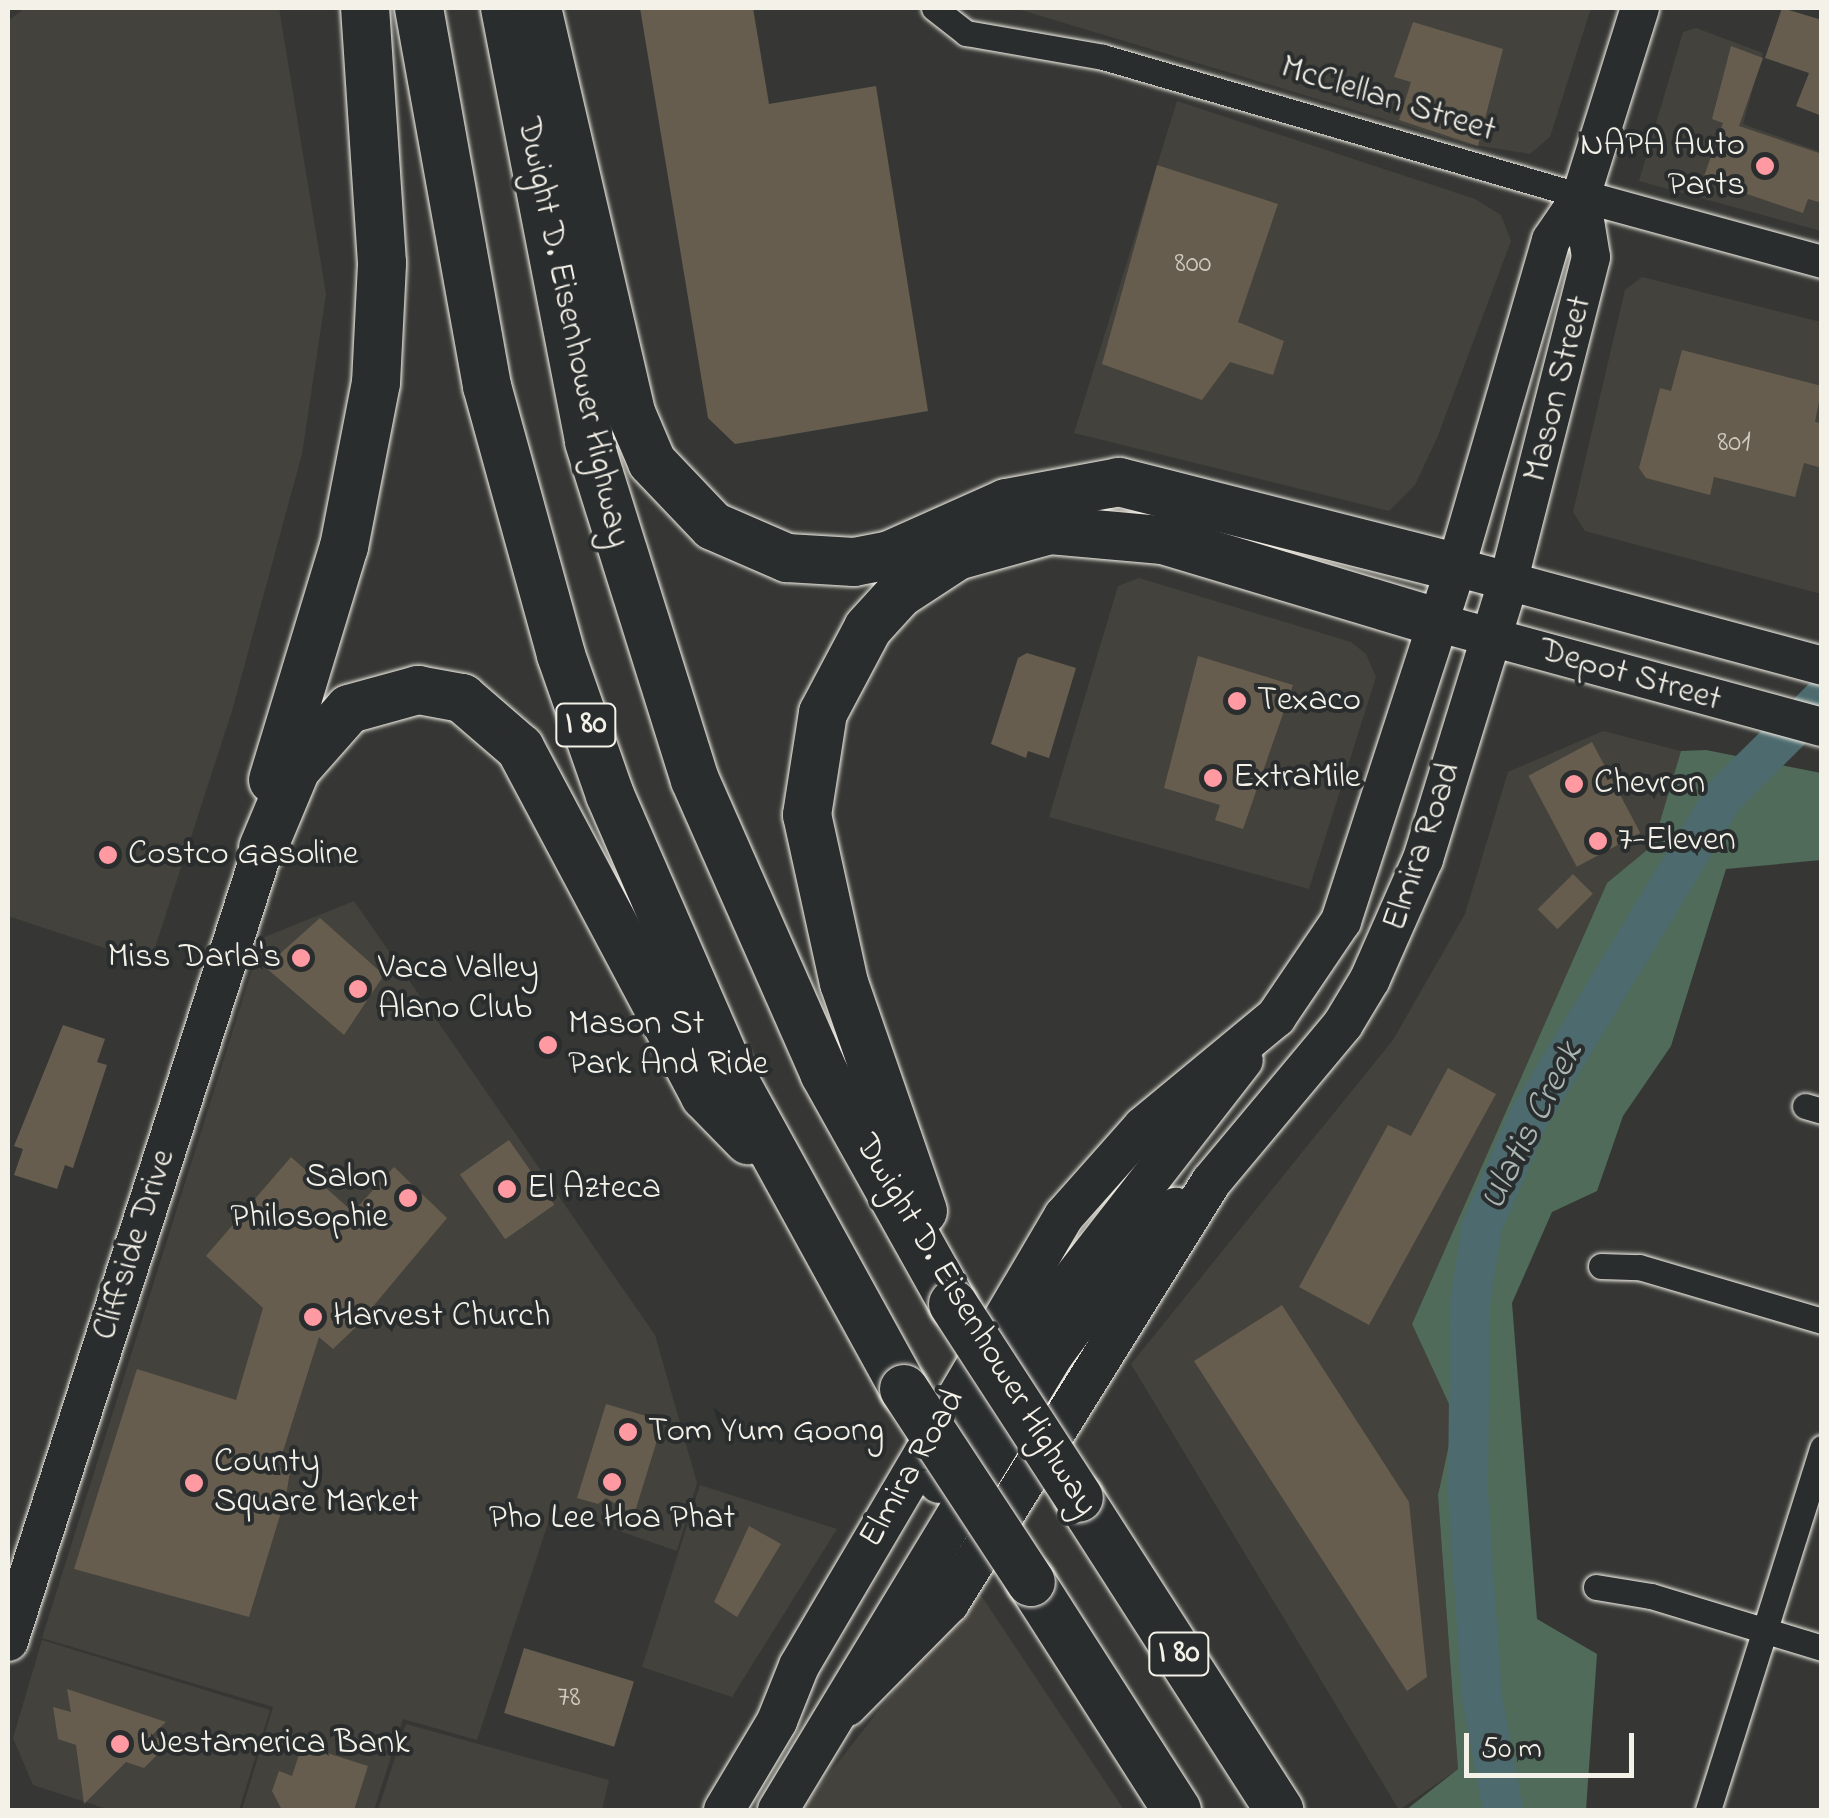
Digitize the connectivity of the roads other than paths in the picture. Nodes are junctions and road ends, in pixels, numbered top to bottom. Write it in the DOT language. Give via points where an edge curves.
graph roads {
  1 [pos="365,8"];
  2 [pos="419,8"];
  3 [pos="505,8"];
  4 [pos="537,8"];
  5 [pos="1640,8"];
  6 [pos="934,9"];
  7 [pos="1582,196"];
  8 [pos="1822,262"];
  9 [pos="1456,567"];
  10 [pos="1509,580"];
  11 [pos="1439,623"];
  12 [pos="1491,638"];
  13 [pos="1813,664"];
  14 [pos="1822,727"];
  15 [pos="263,848"];
  16 [pos="782,1175"];
  17 [pos="1601,1266"];
  18 [pos="953,1304"];
  19 [pos="1822,1321"];
  20 [pos="1822,1448"];
  21 [pos="1596,1587"];
  22 [pos="1762,1630"];
  23 [pos="8,1641"];
  24 [pos="1822,1648"];
  25 [pos="724,1810"];
  26 [pos="778,1810"];
  27 [pos="1177,1810"];
  28 [pos="1280,1810"];
  29 [pos="1708,1810"];
  1 -- 15 [label="highway" via="382,263 376,383 344,547 263,813"];
  2 -- 16 [label="highway, I 80" via="487,386 561,655 668,937"];
  3 -- 18 [label="highway, Dwight D. Eisenhower Highway / I 80" via="589,442 694,780 824,1073"];
  4 -- 9 [label="highway" via="632,415 652,462 714,526 788,558 854,562 890,555 1006,503 1119,482"];
  5 -- 7 [label="main road, Mason Street"];
  6 -- 7 [label="street, McClellan Street" via="966,34 1103,57"];
  7 -- 8 [label="street, McClellan Street"];
  7 -- 9 [label="main road, Mason Street" via="1551,240"];
  7 -- 10 [label="main road, Mason Street" via="1591,257"];
  9 -- 10 [label="main road, Depot Street"];
  9 -- 11 [label="main road, Elmira Road"];
  10 -- 12 [label="main road, Elmira Road"];
  10 -- 13 [label="main road, Depot Street"];
  11 -- 12 [label="main road, Depot Street"];
  11 -- 18 [label="highway" via="1163,540 1050,530 933,569 868,628 823,713 810,765 812,861 844,983"];
  11 -- 25 [label="main road, Elmira Road" via="1341,922 1276,1018 1032,1331 832,1656 777,1721"];
  12 -- 14 [label="main road, Depot Street"];
  12 -- 26 [label="main road, Elmira Road" via="1401,920 1343,1024 1211,1182 1164,1218 1054,1354 847,1706"];
  15 -- 16 [label="highway" via="296,769 349,710 418,690 462,698 520,748 705,1096"];
  15 -- 23 [label="main road, Cliffside Drive"];
  16 -- 27 [label="highway, I 80, bridge" via="904,1389"];
  17 -- 19 [label="street" via="1639,1266"];
  18 -- 28 [label="highway, Dwight D. Eisenhower Highway / I 80, bridge"];
  20 -- 22 [label="street"];
  21 -- 22 [label="street"];
  22 -- 24 [label="street"];
  22 -- 29 [label="street"];
}
